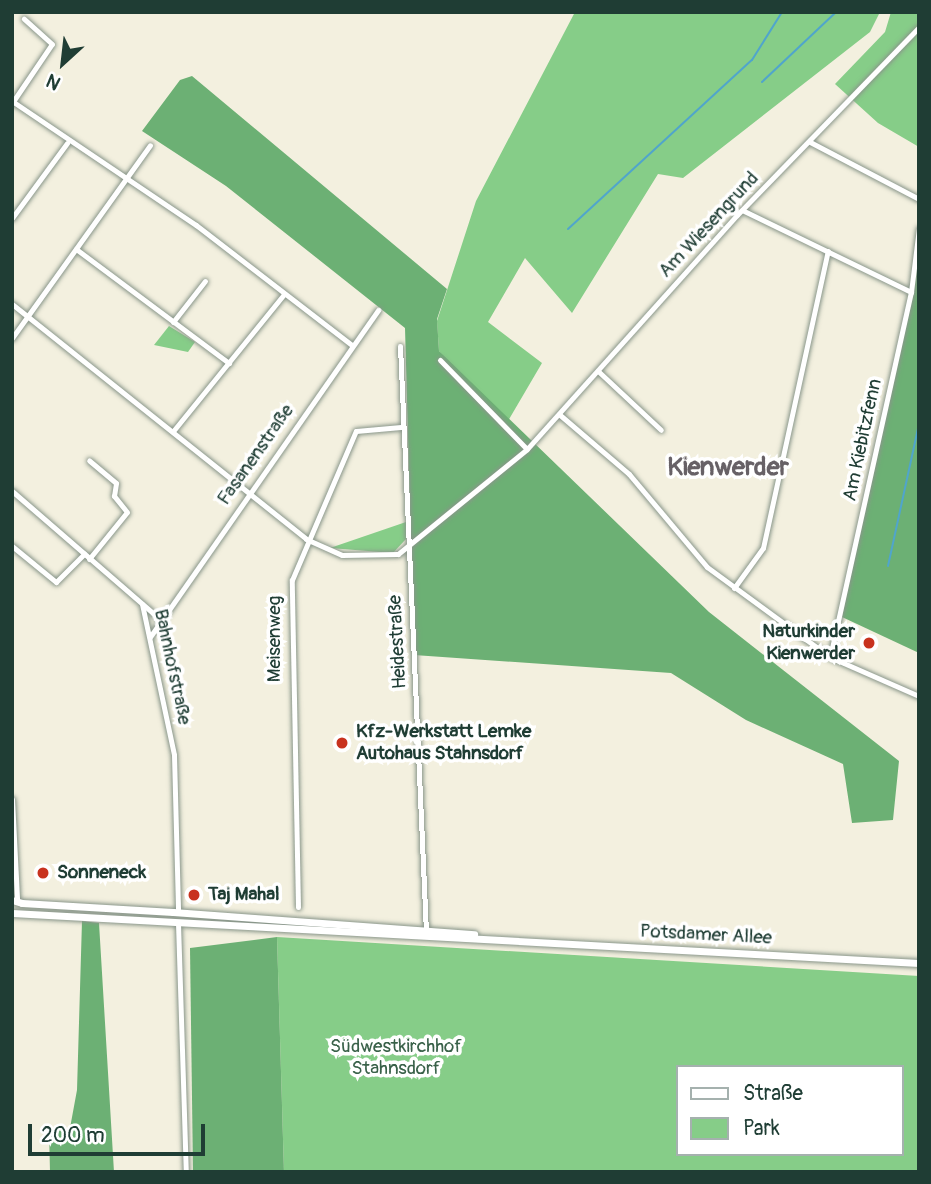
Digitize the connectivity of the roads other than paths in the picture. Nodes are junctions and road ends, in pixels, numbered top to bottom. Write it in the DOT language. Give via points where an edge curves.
graph roads {
  1 [pos="24,19"];
  2 [pos="919,27"];
  3 [pos="13,102"];
  4 [pos="810,142"];
  5 [pos="67,144"];
  6 [pos="150,145"];
  7 [pos="123,182"];
  8 [pos="919,199"];
  9 [pos="743,210"];
  10 [pos="12,218"];
  11 [pos="919,228"];
  12 [pos="76,248"];
  13 [pos="828,251"];
  14 [pos="205,281"];
  15 [pos="911,292"];
  16 [pos="284,294"];
  17 [pos="12,304"];
  18 [pos="378,310"];
  19 [pos="28,316"];
  20 [pos="173,321"];
  21 [pos="12,338"];
  22 [pos="352,345"];
  23 [pos="400,346"];
  24 [pos="440,360"];
  25 [pos="229,363"];
  26 [pos="598,371"];
  27 [pos="560,415"];
  28 [pos="401,427"];
  29 [pos="661,429"];
  30 [pos="174,430"];
  31 [pos="527,449"];
  32 [pos="89,460"];
  33 [pos="251,489"];
  34 [pos="12,491"];
  35 [pos="306,538"];
  36 [pos="408,546"];
  37 [pos="12,547"];
  38 [pos="86,557"];
  39 [pos="734,588"];
  40 [pos="142,604"];
  41 [pos="162,621"];
  42 [pos="150,637"];
  43 [pos="830,657"];
  44 [pos="919,696"];
  45 [pos="12,799"];
  46 [pos="18,903"];
  47 [pos="298,907"];
  48 [pos="12,913"];
  49 [pos="179,916"];
  50 [pos="426,932"];
  51 [pos="919,963"];
  52 [pos="186,1172"];
  1 -- 3 [label="street" via="52,44"];
  2 -- 4 [label="street, Am Wiesengrund"];
  3 -- 5 [label="street"];
  4 -- 8 [label="street"];
  4 -- 9 [label="street, Am Wiesengrund"];
  5 -- 7 [label="street"];
  5 -- 10 [label="street"];
  6 -- 7 [label="street"];
  7 -- 12 [label="street"];
  7 -- 16 [label="street" via="197,225"];
  9 -- 13 [label="street"];
  9 -- 26 [label="street, Am Wiesengrund"];
  11 -- 15 [label="street, Am Kiebitzfenn"];
  12 -- 19 [label="street"];
  12 -- 20 [label="street"];
  13 -- 15 [label="street"];
  13 -- 39 [label="street" via="763,548"];
  14 -- 20 [label="street"];
  15 -- 43 [label="street, Am Kiebitzfenn"];
  16 -- 22 [label="street"];
  16 -- 25 [label="street"];
  17 -- 19 [label="street"];
  18 -- 22 [label="street, Fasanenstraße"];
  19 -- 21 [label="street"];
  19 -- 30 [label="street"];
  20 -- 25 [label="street"];
  22 -- 33 [label="street, Fasanenstraße"];
  23 -- 28 [label="street, Heidestraße"];
  24 -- 31 [label="street"];
  25 -- 30 [label="street"];
  26 -- 27 [label="street, Am Wiesengrund"];
  26 -- 29 [label="street"];
  27 -- 31 [label="street, Am Wiesengrund"];
  27 -- 39 [label="street" via="629,474 707,567"];
  28 -- 35 [label="street, Meisenweg" via="356,431"];
  28 -- 36 [label="street, Heidestraße"];
  30 -- 33 [label="street"];
  31 -- 36 [label="street, Am Wiesengrund"];
  32 -- 38 [label="street" via="116,483 114,496 127,512"];
  33 -- 35 [label="street"];
  33 -- 41 [label="street, Fasanenstraße"];
  34 -- 38 [label="street, Bahnhofstraße"];
  35 -- 36 [label="street" via="353,556 398,554"];
  35 -- 47 [label="street, Meisenweg" via="288,609"];
  36 -- 50 [label="street, Heidestraße"];
  37 -- 38 [label="street" via="56,582"];
  38 -- 40 [label="street, Bahnhofstraße"];
  39 -- 43 [label="street"];
  40 -- 41 [label="street"];
  40 -- 42 [label="street, Bahnhofstraße"];
  41 -- 42 [label="street, Fasanenstraße"];
  42 -- 49 [label="street, Bahnhofstraße" via="174,755"];
  43 -- 44 [label="street"];
  45 -- 46 [label="street"];
  46 -- 48 [label="street"];
  46 -- 49 [label="street, Potsdamer Allee"];
  49 -- 50 [label="street, Potsdamer Allee"];
  49 -- 52 [label="street, Bahnhofstraße"];
  50 -- 51 [label="street, Potsdamer Allee"];
}
